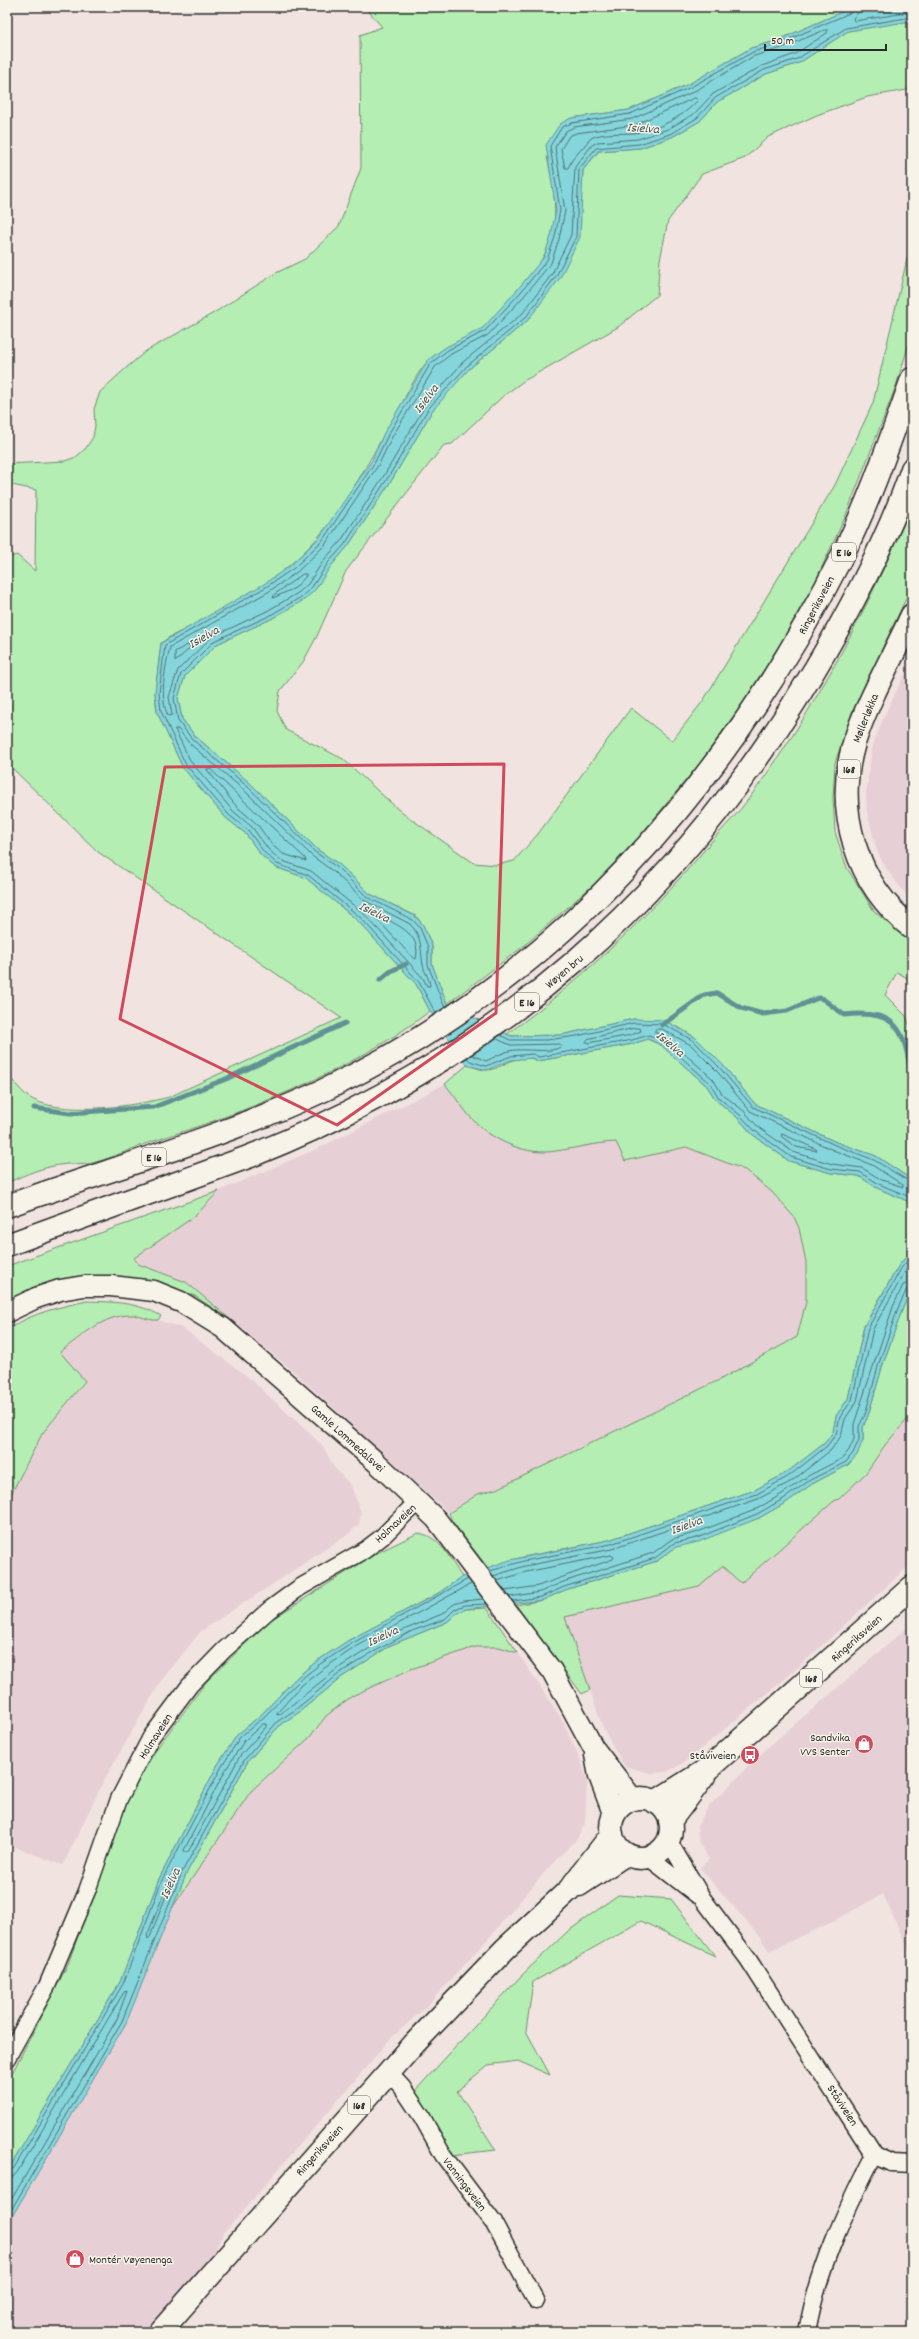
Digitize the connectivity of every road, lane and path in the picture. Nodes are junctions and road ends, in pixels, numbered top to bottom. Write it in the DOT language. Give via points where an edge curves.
graph roads {
  1 [pos="912,379"];
  2 [pos="912,469"];
  3 [pos="912,615"];
  4 [pos="912,928"];
  5 [pos="7,1206"];
  6 [pos="7,1245"];
  7 [pos="7,1312"];
  8 [pos="418,1501"];
  9 [pos="912,1587"];
  10 [pos="593,1747"];
  11 [pos="709,1768"];
  12 [pos="633,1799"];
  13 [pos="655,1802"];
  14 [pos="613,1825"];
  15 [pos="669,1831"];
  16 [pos="626,1854"];
  17 [pos="648,1857"];
  18 [pos="569,1890"];
  19 [pos="703,1899"];
  20 [pos="7,2058"];
  21 [pos="388,2072"];
  22 [pos="874,2155"];
  23 [pos="912,2164"];
  24 [pos="536,2300"];
  25 [pos="160,2332"];
  26 [pos="807,2332"];
  1 -- 5 [label="main road, Ringeriksveien / E 16" via="845,551 802,632 752,712 712,769 648,847 590,905 526,961 471,1002 416,1039 325,1089 237,1128"];
  2 -- 6 [label="main road, Wøyen bru / E 16" via="872,566 827,649 778,729 706,827 674,865 611,930 512,1013 436,1065 359,1107 287,1142"];
  3 -- 4 [label="main road, Møllerløkka / 168" via="854,742 849,764 847,814 859,860 870,881 884,902"];
  7 -- 8 [label="street, Gamle Lommedalsvei" via="36,1298 84,1286 154,1291 181,1302 245,1345"];
  8 -- 10 [label="street, Gamle Lommedalsvei" via="450,1535 535,1649 566,1694"];
  8 -- 20 [label="street, Holmaveien" via="382,1537 299,1588 269,1610 190,1685 156,1731 119,1799 87,1891 47,1986"];
  9 -- 11 [label="main road, Ringeriksveien / 168"];
  10 -- 12 [label="street, Gamle Lommedalsvei"];
  10 -- 14 [label="street, Gamle Lommedalsvei"];
  11 -- 13 [label="main road, Ringeriksveien / 168"];
  11 -- 15 [label="main road, Ringeriksveien / 168"];
  12 -- 13 [label="main road" via="648,1799"];
  12 -- 14 [label="main road, 168" via="622,1806"];
  13 -- 15 [label="main road" via="664,1810"];
  14 -- 16 [label="main road" via="619,1849"];
  14 -- 18 [label="main road, Ringeriksveien / 168"];
  15 -- 17 [label="main road, 168" via="664,1848"];
  15 -- 19 [label="street, Ståviveien"];
  16 -- 17 [label="main road" via="640,1858"];
  16 -- 18 [label="main road, Ringeriksveien / 168"];
  17 -- 19 [label="street, Ståviveien"];
  18 -- 21 [label="main road, Ringeriksveien / 168" via="482,1972"];
  19 -- 22 [label="street, Ståviveien" via="748,1959"];
  21 -- 24 [label="street, Vanningsveien" via="402,2087 443,2155 494,2223"];
  21 -- 25 [label="main road, Ringeriksveien / 168"];
  22 -- 23 [label="street" via="892,2163"];
  22 -- 26 [label="street" via="854,2194 821,2272"];
}
